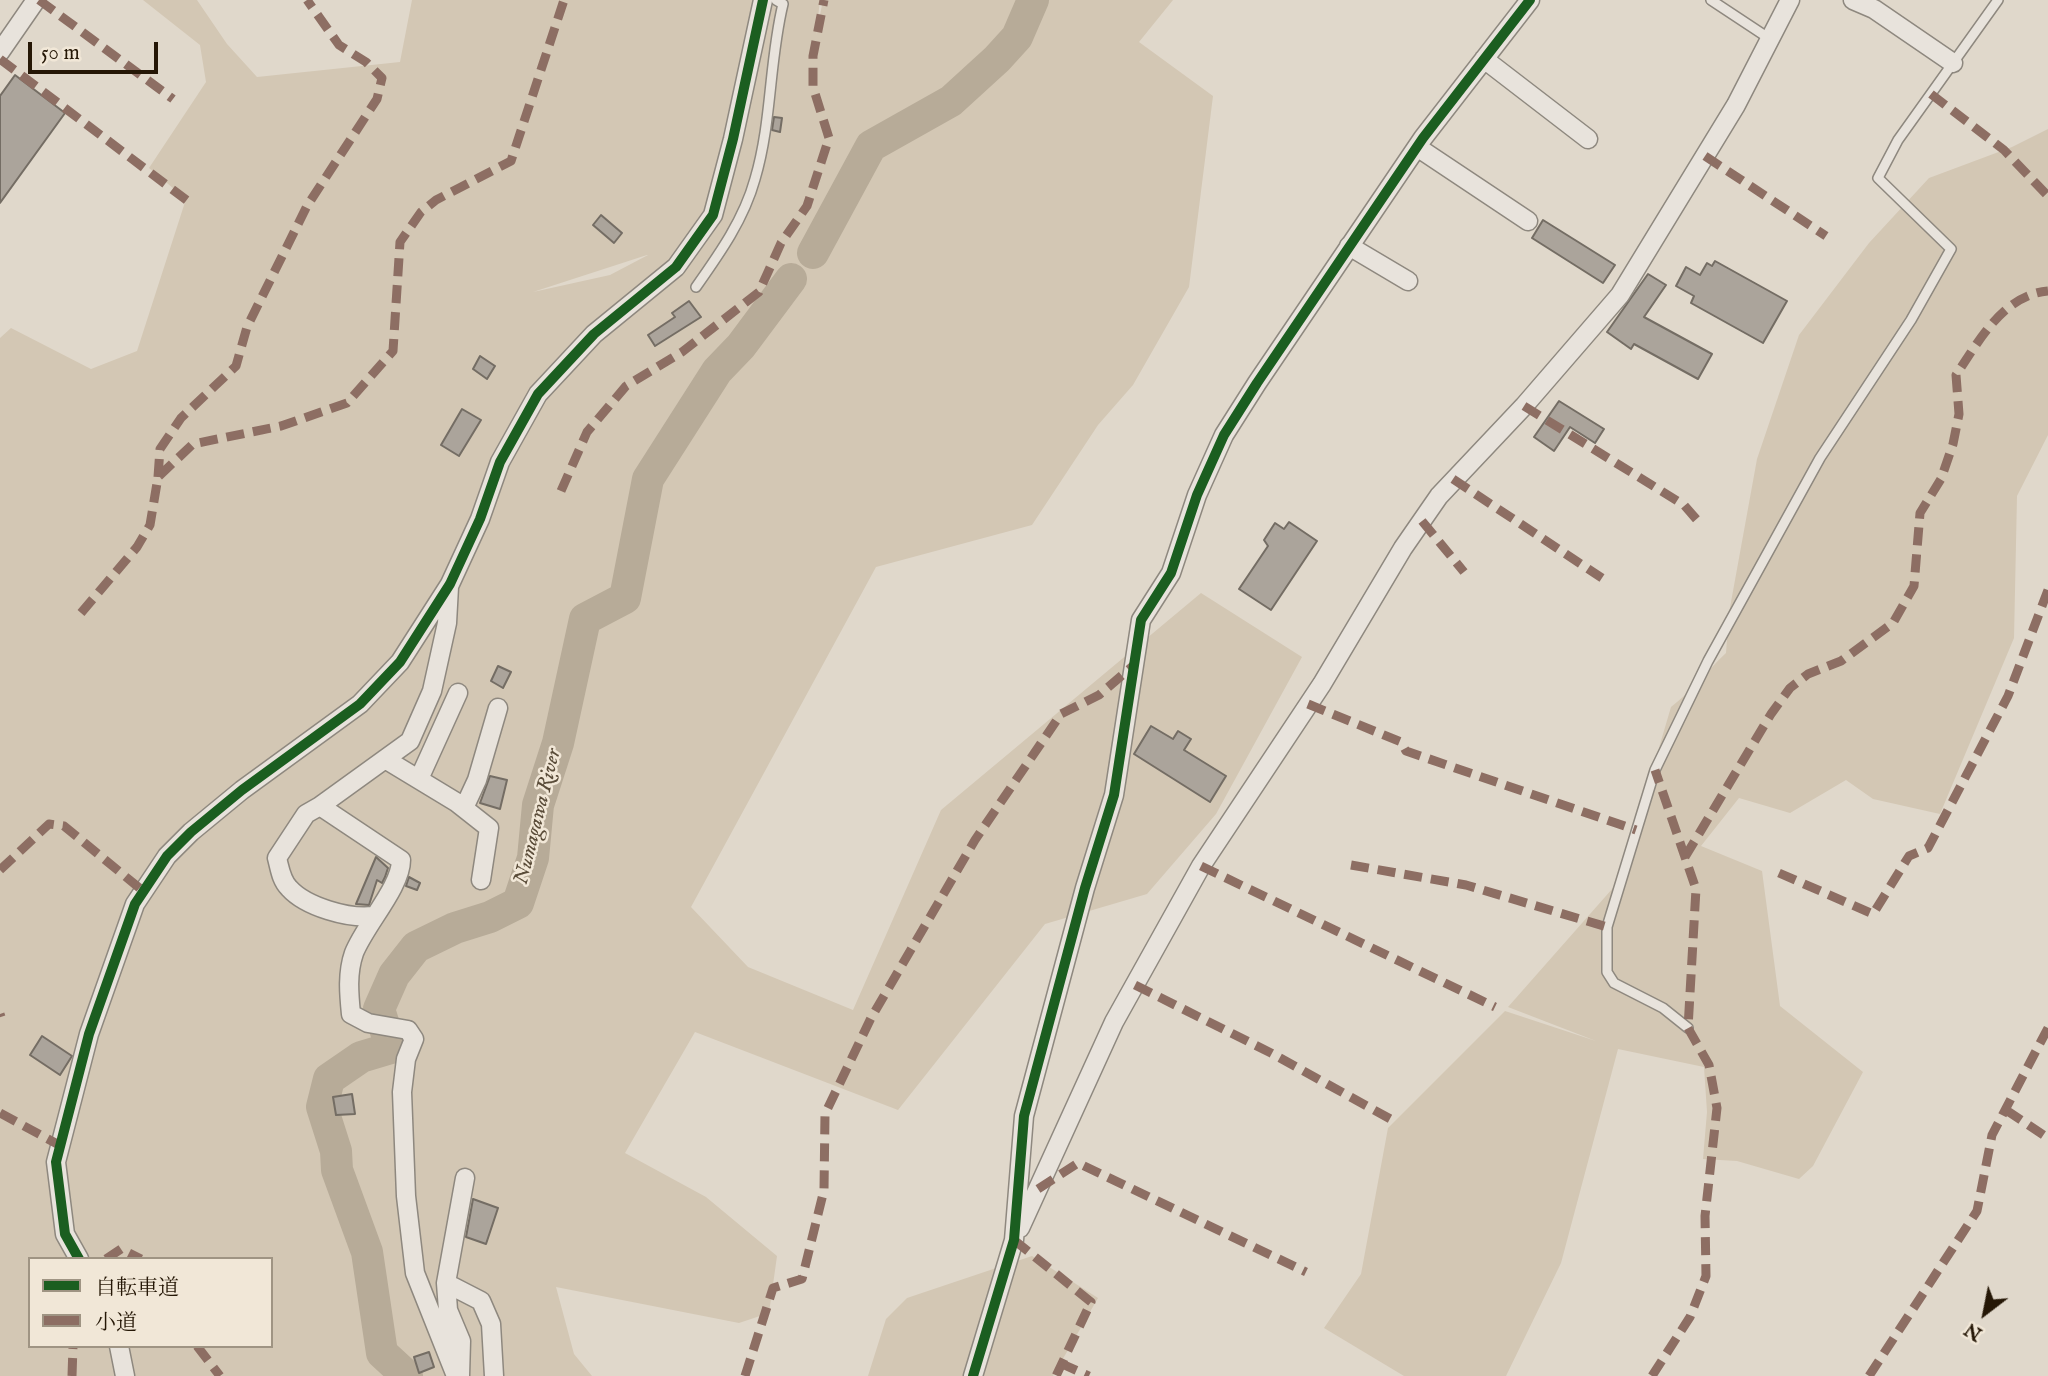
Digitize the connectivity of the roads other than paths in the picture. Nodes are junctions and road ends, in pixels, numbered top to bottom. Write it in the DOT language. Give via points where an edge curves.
graph roads {
  1 [pos="36,0"];
  2 [pos="763,0"];
  3 [pos="776,0"];
  4 [pos="1530,0"];
  5 [pos="1711,0"];
  6 [pos="1790,0"];
  7 [pos="1853,0"];
  8 [pos="1998,0"];
  9 [pos="1770,39"];
  10 [pos="0,52"];
  11 [pos="1484,59"];
  12 [pos="1954,63"];
  13 [pos="1588,139"];
  14 [pos="1417,148"];
  15 [pos="1528,222"];
  16 [pos="1349,246"];
  17 [pos="1408,281"];
  18 [pos="696,287"];
  19 [pos="450,584"];
  20 [pos="458,694"];
  21 [pos="498,708"];
  22 [pos="385,759"];
  23 [pos="419,779"];
  24 [pos="320,806"];
  25 [pos="464,808"];
  26 [pos="481,880"];
  27 [pos="373,916"];
  28 [pos="1688,1028"];
  29 [pos="465,1178"];
  30 [pos="1014,1240"];
  31 [pos="78,1257"];
  32 [pos="446,1283"];
  33 [pos="119,1348"];
  34 [pos="125,1376"];
  35 [pos="458,1376"];
  36 [pos="494,1376"];
  37 [pos="973,1376"];
  1 -- 10 [label="street"];
  2 -- 19 [label="street" via="713,215 676,267 594,334 538,394 499,462 480,519"];
  3 -- 18 [label="lane" via="783,4 755,179 728,243"];
  4 -- 11 [label="street"];
  5 -- 9 [label="lane"];
  6 -- 9 [label="street"];
  7 -- 12 [label="street"];
  8 -- 12 [label="lane"];
  9 -- 30 [label="street" via="1736,105 1620,295 1439,496 1202,866 1114,1022"];
  11 -- 13 [label="street"];
  11 -- 14 [label="street"];
  12 -- 28 [label="lane" via="1898,140 1878,178 1951,249 1911,320 1820,458 1708,661 1655,770 1607,928 1607,972 1614,983 1663,1008"];
  14 -- 15 [label="street"];
  14 -- 16 [label="street"];
  16 -- 17 [label="street"];
  16 -- 30 [label="street" via="1224,435 1197,495 1171,573 1141,620 1114,795 1024,1116"];
  19 -- 22 [label="street" via="447,624 432,691 410,741"];
  19 -- 31 [label="street" via="400,662 360,704 191,832 167,856 135,904 89,1034 56,1163 65,1234"];
  20 -- 23 [label="street"];
  21 -- 25 [label="street"];
  22 -- 23 [label="street"];
  22 -- 24 [label="street"];
  23 -- 25 [label="street"];
  24 -- 27 [label="street" via="401,860 395,881"];
  24 -- 27 [label="street" via="306,814 276,858 282,878 304,900 359,918"];
  25 -- 26 [label="street" via="489,828"];
  27 -- 35 [label="street" via="354,954 349,979 351,1014 368,1023 408,1030 414,1039 402,1092 415,1273"];
  29 -- 32 [label="street"];
  30 -- 37 [label="street"];
  32 -- 35 [label="street" via="448,1310 461,1341"];
  32 -- 36 [label="street" via="481,1301 491,1324"];
  33 -- 34 [label="street"];
}
